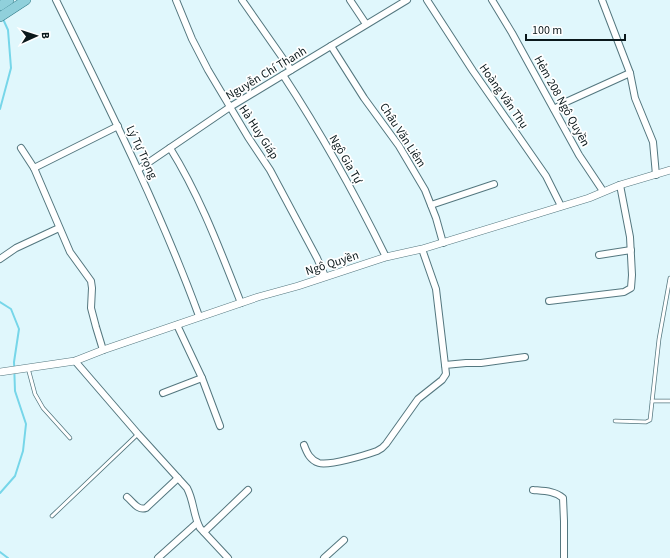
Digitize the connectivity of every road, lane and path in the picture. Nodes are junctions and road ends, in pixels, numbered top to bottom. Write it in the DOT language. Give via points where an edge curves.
graph roads {
  1 [pos="26,0"];
  2 [pos="56,0"];
  3 [pos="176,0"];
  4 [pos="242,0"];
  5 [pos="350,0"];
  6 [pos="407,0"];
  7 [pos="427,0"];
  8 [pos="492,0"];
  9 [pos="602,0"];
  10 [pos="0,17"];
  11 [pos="366,24"];
  12 [pos="331,46"];
  13 [pos="291,70"];
  14 [pos="630,73"];
  15 [pos="283,75"];
  16 [pos="230,107"];
  17 [pos="554,109"];
  18 [pos="118,126"];
  19 [pos="21,148"];
  20 [pos="170,148"];
  21 [pos="34,168"];
  22 [pos="139,169"];
  23 [pos="670,170"];
  24 [pos="656,174"];
  25 [pos="494,184"];
  26 [pos="620,185"];
  27 [pos="603,191"];
  28 [pos="431,205"];
  29 [pos="561,206"];
  30 [pos="59,228"];
  31 [pos="442,243"];
  32 [pos="422,249"];
  33 [pos="631,250"];
  34 [pos="599,255"];
  35 [pos="386,256"];
  36 [pos="0,259"];
  37 [pos="325,276"];
  38 [pos="670,278"];
  39 [pos="550,301"];
  40 [pos="241,303"];
  41 [pos="199,316"];
  42 [pos="177,325"];
  43 [pos="103,350"];
  44 [pos="525,358"];
  45 [pos="75,361"];
  46 [pos="446,365"];
  47 [pos="28,368"];
  48 [pos="3,372"];
  49 [pos="202,378"];
  50 [pos="163,393"];
  51 [pos="670,400"];
  52 [pos="652,401"];
  53 [pos="615,421"];
  54 [pos="220,426"];
  55 [pos="138,434"];
  56 [pos="70,438"];
  57 [pos="304,445"];
  58 [pos="178,478"];
  59 [pos="248,490"];
  60 [pos="533,490"];
  61 [pos="127,497"];
  62 [pos="52,516"];
  63 [pos="197,522"];
  64 [pos="204,532"];
  65 [pos="344,540"];
  66 [pos="158,558"];
  67 [pos="228,558"];
  68 [pos="324,558"];
  69 [pos="564,558"];
  1 -- 10 [label="main road"];
  2 -- 18 [label="street, Lý Tự Trọng"];
  3 -- 16 [label="street, Hà Huy Giáp" via="195,45"];
  4 -- 13 [label="street"];
  5 -- 11 [label="street"];
  6 -- 11 [label="street, Nguyễn Chí Thanh"];
  7 -- 29 [label="street, Hoàng Văn Thụ" via="546,176"];
  8 -- 17 [label="street, Hẻm 208 Ngô Quyền"];
  9 -- 14 [label="street"];
  11 -- 12 [label="street, Nguyễn Chí Thanh"];
  12 -- 13 [label="street, Nguyễn Chí Thanh"];
  12 -- 28 [label="street, Châu Văn Liêm" via="399,146"];
  13 -- 15 [label="street, Nguyễn Chí Thanh"];
  14 -- 17 [label="street"];
  14 -- 24 [label="street" via="635,98 652,142"];
  15 -- 16 [label="street, Nguyễn Chí Thanh"];
  15 -- 35 [label="street, Ngô Gia Tự" via="367,218"];
  16 -- 20 [label="street, Nguyễn Chí Thanh"];
  16 -- 37 [label="street, Hà Huy Giáp" via="273,175"];
  17 -- 27 [label="street, Hẻm 208 Ngô Quyền" via="579,155"];
  18 -- 21 [label="street"];
  18 -- 22 [label="street, Lý Tự Trọng"];
  19 -- 21 [label="street"];
  20 -- 22 [label="street, Nguyễn Chí Thanh"];
  20 -- 40 [label="street" via="203,210"];
  21 -- 30 [label="street"];
  22 -- 41 [label="street, Lý Tự Trọng"];
  23 -- 24 [label="street, Ngô Quyền"];
  24 -- 26 [label="street, Ngô Quyền"];
  25 -- 28 [label="street"];
  26 -- 27 [label="street, Ngô Quyền"];
  26 -- 33 [label="street"];
  27 -- 29 [label="street, Ngô Quyền"];
  28 -- 31 [label="street, Châu Văn Liêm"];
  29 -- 31 [label="street, Ngô Quyền"];
  30 -- 36 [label="street" via="16,248"];
  30 -- 43 [label="street" via="70,252 91,281 91,308"];
  31 -- 32 [label="street, Ngô Quyền"];
  32 -- 35 [label="street, Ngô Quyền"];
  32 -- 46 [label="street" via="436,289"];
  33 -- 34 [label="street"];
  33 -- 39 [label="street" via="632,285 628,290"];
  35 -- 37 [label="street, Ngô Quyền"];
  37 -- 40 [label="street, Ngô Quyền"];
  38 -- 52 [label="lane" via="659,339"];
  40 -- 41 [label="street, Ngô Quyền"];
  41 -- 42 [label="street, Ngô Quyền"];
  42 -- 43 [label="street, Ngô Quyền"];
  42 -- 49 [label="street"];
  43 -- 45 [label="street, Ngô Quyền"];
  44 -- 46 [label="street"];
  45 -- 47 [label="street, Ngô Quyền"];
  45 -- 55 [label="street"];
  46 -- 57 [label="street" via="446,374 442,380 418,400 386,444 377,451 320,464 308,455"];
  47 -- 48 [label="street, Ngô Quyền"];
  47 -- 56 [label="lane" via="35,394 43,408"];
  49 -- 50 [label="street"];
  49 -- 54 [label="street"];
  51 -- 52 [label="lane"];
  52 -- 53 [label="lane" via="649,421"];
  55 -- 58 [label="street"];
  55 -- 62 [label="lane"];
  58 -- 61 [label="street" via="146,508 139,508"];
  58 -- 63 [label="street" via="191,495"];
  59 -- 64 [label="street"];
  60 -- 69 [label="street" via="556,493 563,498"];
  63 -- 64 [label="street"];
  63 -- 66 [label="street"];
  64 -- 67 [label="street"];
  65 -- 68 [label="street"];
}
